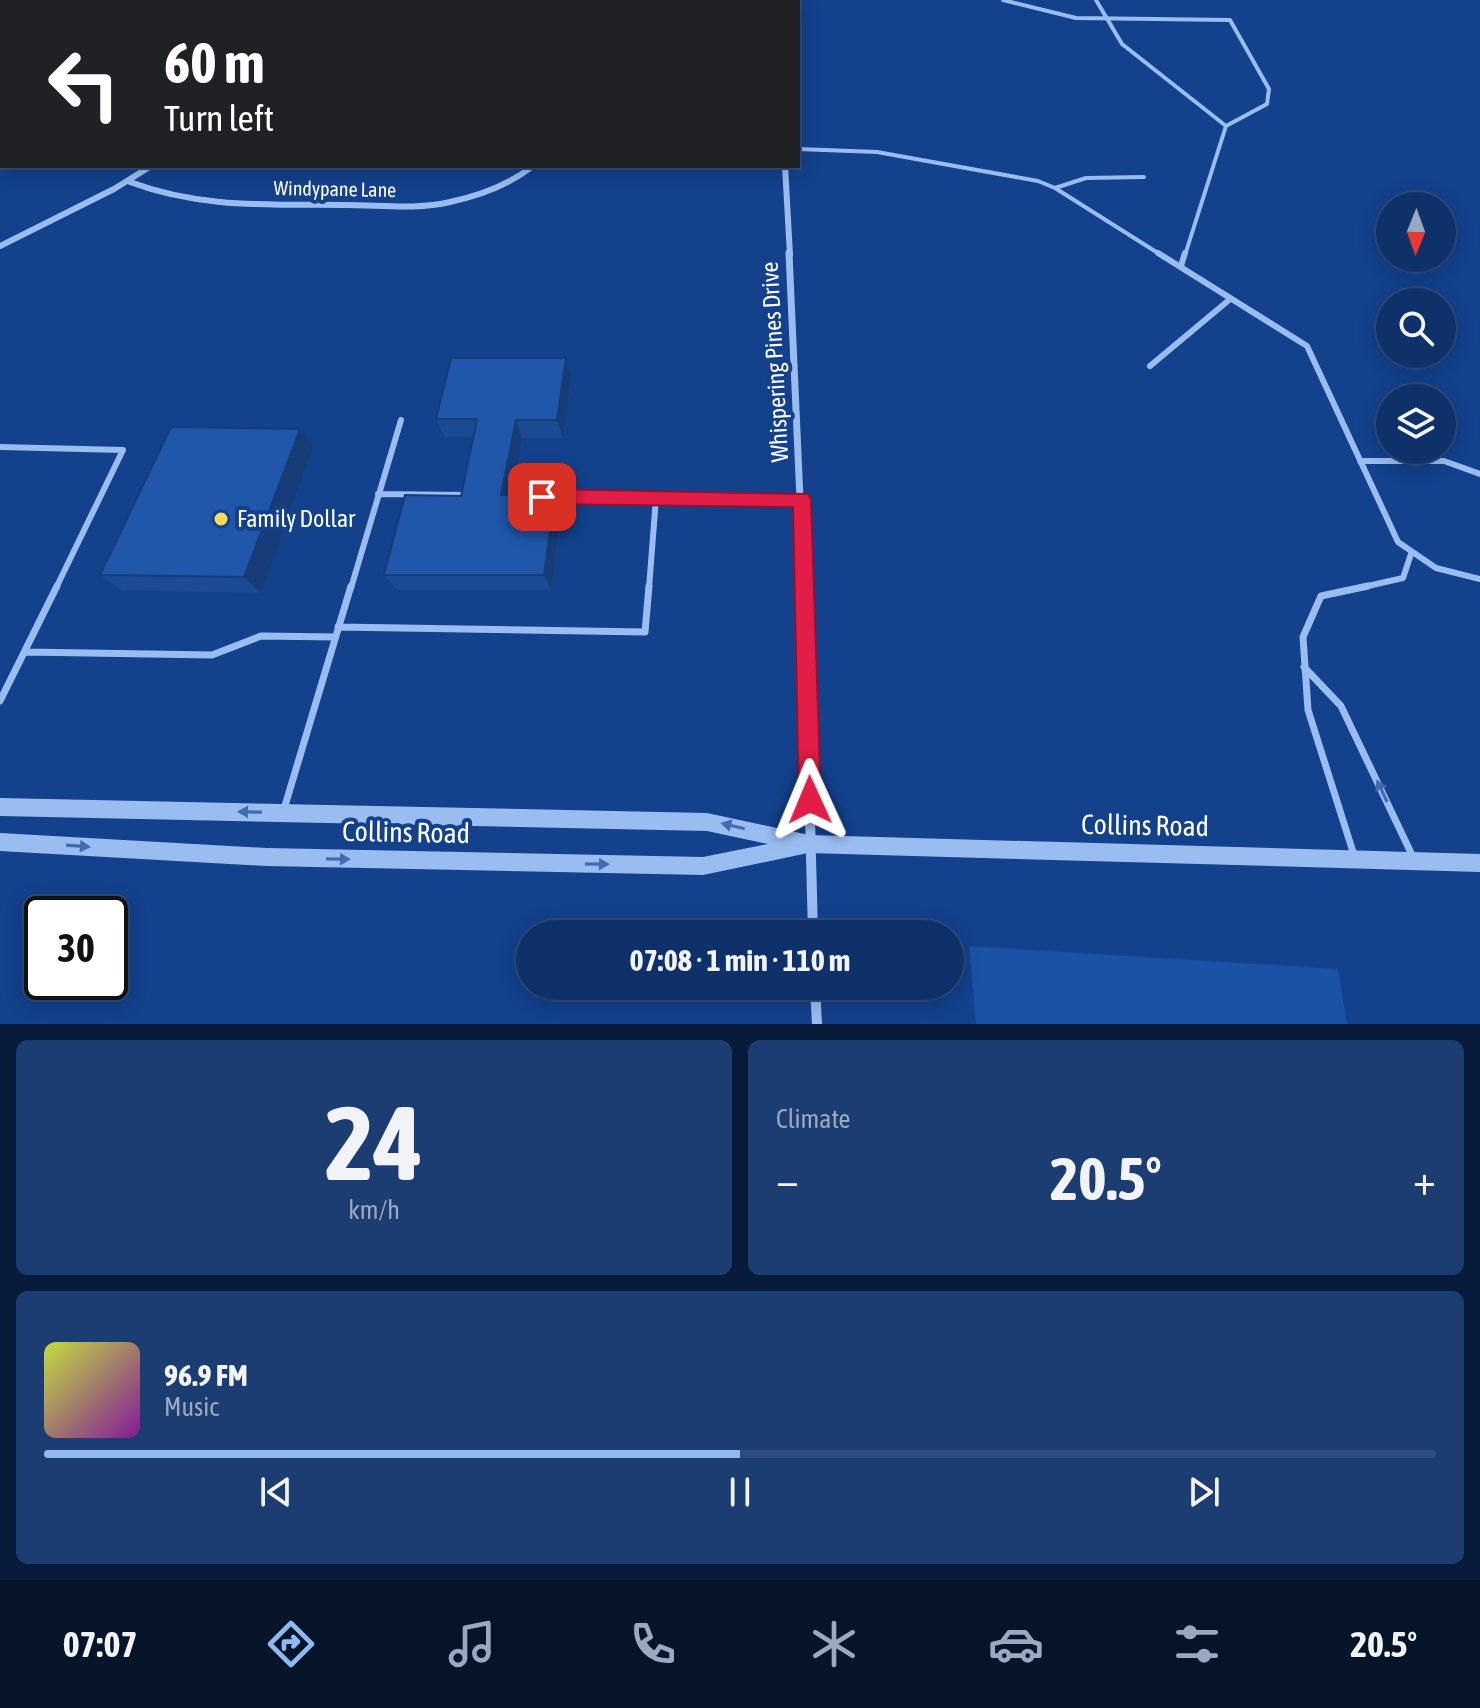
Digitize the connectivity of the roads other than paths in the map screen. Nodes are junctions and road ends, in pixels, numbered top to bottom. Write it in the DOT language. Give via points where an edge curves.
graph roads {
  1 [pos="1003,0"];
  2 [pos="1096,0"];
  3 [pos="1106,19"];
  4 [pos="1226,126"];
  5 [pos="800,149"];
  6 [pos="148,168"];
  7 [pos="530,168"];
  8 [pos="785,168"];
  9 [pos="1144,177"];
  10 [pos="130,182"];
  11 [pos="1055,188"];
  12 [pos="0,246"];
  13 [pos="1181,266"];
  14 [pos="1229,300"];
  15 [pos="1150,366"];
  16 [pos="401,420"];
  17 [pos="0,447"];
  18 [pos="1360,461"];
  19 [pos="1480,474"];
  20 [pos="378,494"];
  21 [pos="471,495"];
  22 [pos="546,497"];
  23 [pos="656,498"];
  24 [pos="802,499"];
  25 [pos="1411,554"];
  26 [pos="1480,579"];
  27 [pos="338,627"];
  28 [pos="335,637"];
  29 [pos="25,652"];
  30 [pos="1304,667"];
  31 [pos="0,701"];
  32 [pos="1,805"];
  33 [pos="283,813"];
  34 [pos="0,842"];
  35 [pos="809,844"];
  36 [pos="1356,859"];
  37 [pos="1415,861"];
  38 [pos="1480,863"];
  39 [pos="812,920"];
  40 [pos="816,1000"];
  41 [pos="817,1024"];
  1 -- 3 [label="lane" via="1076,18"];
  2 -- 3 [label="lane"];
  3 -- 4 [label="lane" via="1122,44"];
  3 -- 4 [label="lane" via="1230,20 1269,89 1267,104"];
  4 -- 13 [label="lane"];
  5 -- 11 [label="lane" via="877,152"];
  6 -- 10 [label="street"];
  7 -- 10 [label="street, Windypane Lane" via="483,192 448,203 411,206 226,203 168,196"];
  8 -- 24 [label="street, Whispering Pines Drive"];
  9 -- 11 [label="lane" via="1086,178"];
  10 -- 12 [label="street"];
  11 -- 13 [label="lane"];
  13 -- 14 [label="lane"];
  14 -- 15 [label="lane"];
  14 -- 18 [label="lane" via="1307,346"];
  16 -- 20 [label="lane"];
  17 -- 29 [label="lane" via="123,450"];
  18 -- 19 [label="lane" via="1444,461"];
  18 -- 25 [label="lane" via="1398,542"];
  20 -- 21 [label="lane"];
  20 -- 27 [label="lane"];
  22 -- 23 [label="lane"];
  23 -- 24 [label="lane"];
  23 -- 27 [label="lane" via="645,632"];
  24 -- 35 [label="street, Whispering Pines Drive"];
  25 -- 26 [label="lane" via="1438,569"];
  25 -- 30 [label="lane" via="1403,578 1321,596 1303,637"];
  27 -- 28 [label="lane"];
  28 -- 29 [label="lane" via="261,636 212,655"];
  28 -- 33 [label="lane"];
  29 -- 31 [label="lane"];
  30 -- 36 [label="lane" via="1308,710"];
  37 -- 30 [label="lane, one-way" via="1341,706"];
  33 -- 32 [label="street, Collins Road, one-way"];
  35 -- 33 [label="street, Collins Road, one-way" via="707,822"];
  34 -- 35 [label="street, Collins Road, one-way" via="267,857 703,866"];
  35 -- 36 [label="street, Collins Road"];
  35 -- 39 [label="street, Whispering Pines Drive"];
  36 -- 37 [label="street, Collins Road"];
  37 -- 38 [label="street, Collins Road"];
  40 -- 41 [label="street"];
}
